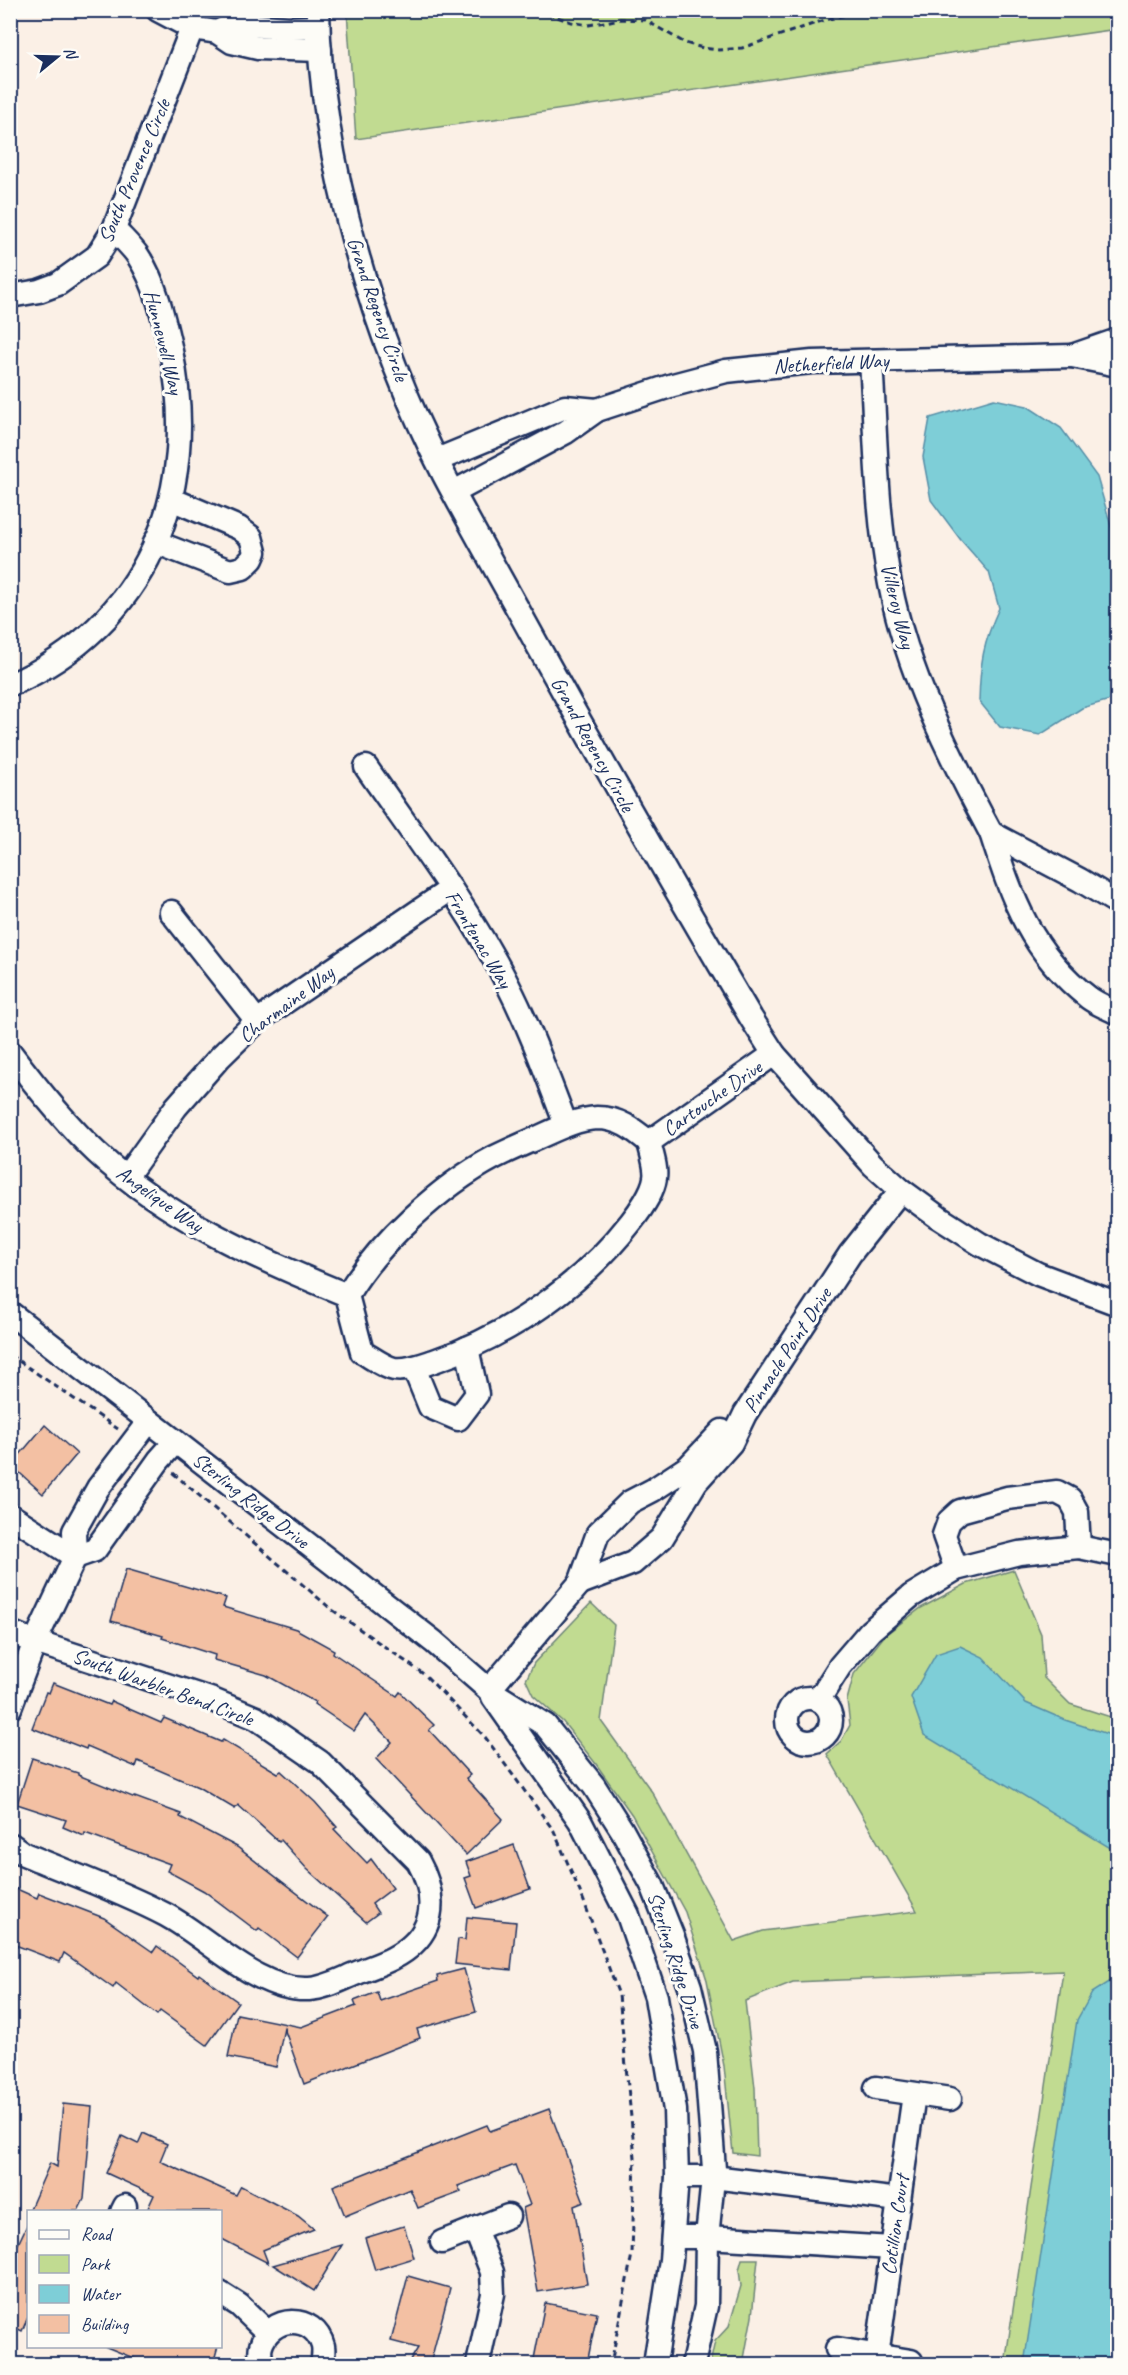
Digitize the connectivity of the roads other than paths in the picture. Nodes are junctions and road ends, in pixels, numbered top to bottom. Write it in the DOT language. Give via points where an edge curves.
graph roads {
  1 [pos="158,10"];
  2 [pos="318,19"];
  3 [pos="192,28"];
  4 [pos="218,32"];
  5 [pos="320,50"];
  6 [pos="114,230"];
  7 [pos="10,296"];
  8 [pos="1118,340"];
  9 [pos="1072,356"];
  10 [pos="872,361"];
  11 [pos="1118,365"];
  12 [pos="597,410"];
  13 [pos="437,460"];
  14 [pos="454,492"];
  15 [pos="171,499"];
  16 [pos="156,542"];
  17 [pos="10,685"];
  18 [pos="366,767"];
  19 [pos="992,833"];
  20 [pos="451,889"];
  21 [pos="1118,903"];
  22 [pos="171,912"];
  23 [pos="1118,1012"];
  24 [pos="257,1021"];
  25 [pos="10,1052"];
  26 [pos="774,1054"];
  27 [pos="566,1125"];
  28 [pos="649,1142"];
  29 [pos="126,1177"];
  30 [pos="901,1190"];
  31 [pos="347,1295"];
  32 [pos="1118,1304"];
  33 [pos="10,1313"];
  34 [pos="467,1348"];
  35 [pos="414,1368"];
  36 [pos="745,1414"];
  37 [pos="149,1421"];
  38 [pos="176,1442"];
  39 [pos="653,1490"];
  40 [pos="677,1511"];
  41 [pos="10,1515"];
  42 [pos="1079,1547"];
  43 [pos="1118,1555"];
  44 [pos="75,1557"];
  45 [pos="956,1569"];
  46 [pos="580,1583"];
  47 [pos="10,1632"];
  48 [pos="35,1642"];
  49 [pos="489,1690"];
  50 [pos="819,1699"];
  51 [pos="10,1708"];
  52 [pos="10,1844"];
  53 [pos="876,2088"];
  54 [pos="914,2094"];
  55 [pos="950,2099"];
  56 [pos="677,2177"];
  57 [pos="713,2177"];
  58 [pos="899,2200"];
  59 [pos="508,2216"];
  60 [pos="475,2229"];
  61 [pos="673,2237"];
  62 [pos="707,2237"];
  63 [pos="442,2242"];
  64 [pos="892,2248"];
  65 [pos="222,2294"];
  66 [pos="267,2332"];
  67 [pos="837,2349"];
  68 [pos="877,2356"];
  69 [pos="911,2361"];
  70 [pos="262,2364"];
  71 [pos="322,2364"];
  72 [pos="478,2364"];
  73 [pos="655,2364"];
  74 [pos="693,2364"];
  1 -- 3 [label="street"];
  2 -- 4 [label="street" via="289,28 234,24"];
  2 -- 5 [label="street, Grand Regency Circle"];
  3 -- 4 [label="street"];
  3 -- 6 [label="street, South Provence Circle"];
  4 -- 5 [label="street" via="232,42 258,48"];
  5 -- 13 [label="street, Grand Regency Circle" via="339,175 367,284 414,411"];
  6 -- 7 [label="street, South Provence Circle" via="97,256 58,284"];
  6 -- 15 [label="street, Hunnewell Way" via="138,256 147,274 159,305 177,381 180,442"];
  8 -- 9 [label="street, Netherfield Way"];
  9 -- 10 [label="street, Netherfield Way"];
  9 -- 11 [label="street, Netherfield Way"];
  10 -- 12 [label="street, Netherfield Way" via="726,371"];
  10 -- 19 [label="street, Villeroy Way" via="879,494 890,586 939,730"];
  12 -- 13 [label="street, Netherfield Way" via="565,407"];
  12 -- 14 [label="street, Netherfield Way" via="566,432"];
  13 -- 14 [label="street, Grand Regency Circle"];
  14 -- 26 [label="street, Grand Regency Circle" via="696,926"];
  15 -- 16 [label="street, Hunnewell Way"];
  15 -- 16 [label="street" via="246,532 254,544 252,559 243,568 230,571"];
  16 -- 17 [label="street, Hunnewell Way" via="128,589 94,631 75,647"];
  18 -- 20 [label="street, Frontenac Way"];
  19 -- 21 [label="street"];
  19 -- 23 [label="street, Villeroy Way" via="1018,909 1037,944 1090,999"];
  20 -- 24 [label="street, Charmaine Way"];
  20 -- 27 [label="street, Frontenac Way" via="509,986"];
  22 -- 24 [label="street"];
  24 -- 29 [label="street, Charmaine Way" via="176,1107"];
  25 -- 29 [label="street, Angelique Way" via="45,1097"];
  26 -- 28 [label="street, Cartouche Drive"];
  26 -- 30 [label="street, Grand Regency Circle" via="873,1165"];
  27 -- 28 [label="street" via="597,1118 626,1123"];
  27 -- 31 [label="street" via="496,1156 450,1186 398,1232 358,1276"];
  28 -- 34 [label="street" via="655,1178 641,1209 620,1236 569,1286 512,1326"];
  29 -- 31 [label="street, Angelique Way" via="205,1231"];
  30 -- 32 [label="street, Grand Regency Circle" via="980,1244 1038,1274"];
  30 -- 36 [label="street, Pinnacle Point Drive" via="850,1254"];
  31 -- 35 [label="street" via="362,1352 394,1369"];
  33 -- 37 [label="street, Sterling Ridge Drive"];
  34 -- 35 [label="street"];
  34 -- 35 [label="street" via="477,1394 458,1419 430,1407"];
  36 -- 39 [label="street, Pinnacle Point Drive" via="719,1434 688,1467"];
  36 -- 40 [label="street, Pinnacle Point Drive" via="731,1443 696,1482"];
  37 -- 38 [label="street, Sterling Ridge Drive"];
  37 -- 44 [label="street" via="98,1488 74,1531"];
  38 -- 44 [label="street" via="95,1550"];
  38 -- 49 [label="street, Sterling Ridge Drive" via="434,1642"];
  39 -- 40 [label="street"];
  39 -- 46 [label="street, Pinnacle Point Drive" via="630,1502 598,1533"];
  40 -- 46 [label="street, Pinnacle Point Drive" via="662,1538 633,1563"];
  41 -- 44 [label="street"];
  42 -- 43 [label="street"];
  42 -- 45 [label="street" via="1019,1553"];
  42 -- 45 [label="street" via="1077,1512 1070,1499 1057,1492 1007,1498 960,1510 948,1521 944,1535"];
  44 -- 48 [label="street"];
  45 -- 50 [label="street" via="911,1596 870,1631"];
  46 -- 49 [label="street, Pinnacle Point Drive"];
  47 -- 48 [label="street, South Warbler Bend Circle"];
  48 -- 51 [label="street"];
  48 -- 52 [label="street, South Warbler Bend Circle" via="210,1699 256,1718 299,1746 320,1762 418,1861 428,1879 429,1916 421,1934 400,1955 328,1985 309,1989 289,1987 267,1981 146,1904 24,1854"];
  49 -- 56 [label="street, Sterling Ridge Drive" via="580,1821 628,1915 656,1997 675,2110"];
  49 -- 57 [label="street, Sterling Ridge Drive" via="545,1725 594,1786 652,1885 690,1987 705,2050"];
  53 -- 54 [label="street"];
  54 -- 55 [label="street"];
  54 -- 58 [label="street, Cotillion Court"];
  56 -- 57 [label="street"];
  56 -- 61 [label="street, Sterling Ridge Drive"];
  57 -- 58 [label="street"];
  57 -- 62 [label="street, Sterling Ridge Drive"];
  58 -- 64 [label="street, Cotillion Court"];
  59 -- 60 [label="street"];
  60 -- 63 [label="street"];
  60 -- 72 [label="street" via="492,2272 493,2294"];
  61 -- 62 [label="street"];
  61 -- 73 [label="street, Sterling Ridge Drive"];
  62 -- 64 [label="street"];
  62 -- 74 [label="street, Sterling Ridge Drive" via="706,2306"];
  64 -- 68 [label="street, Cotillion Court"];
  65 -- 66 [label="street"];
  66 -- 70 [label="street" via="260,2348"];
  66 -- 71 [label="street" via="282,2323 299,2322 314,2330 323,2346"];
  67 -- 68 [label="street"];
  68 -- 69 [label="street"];
}
